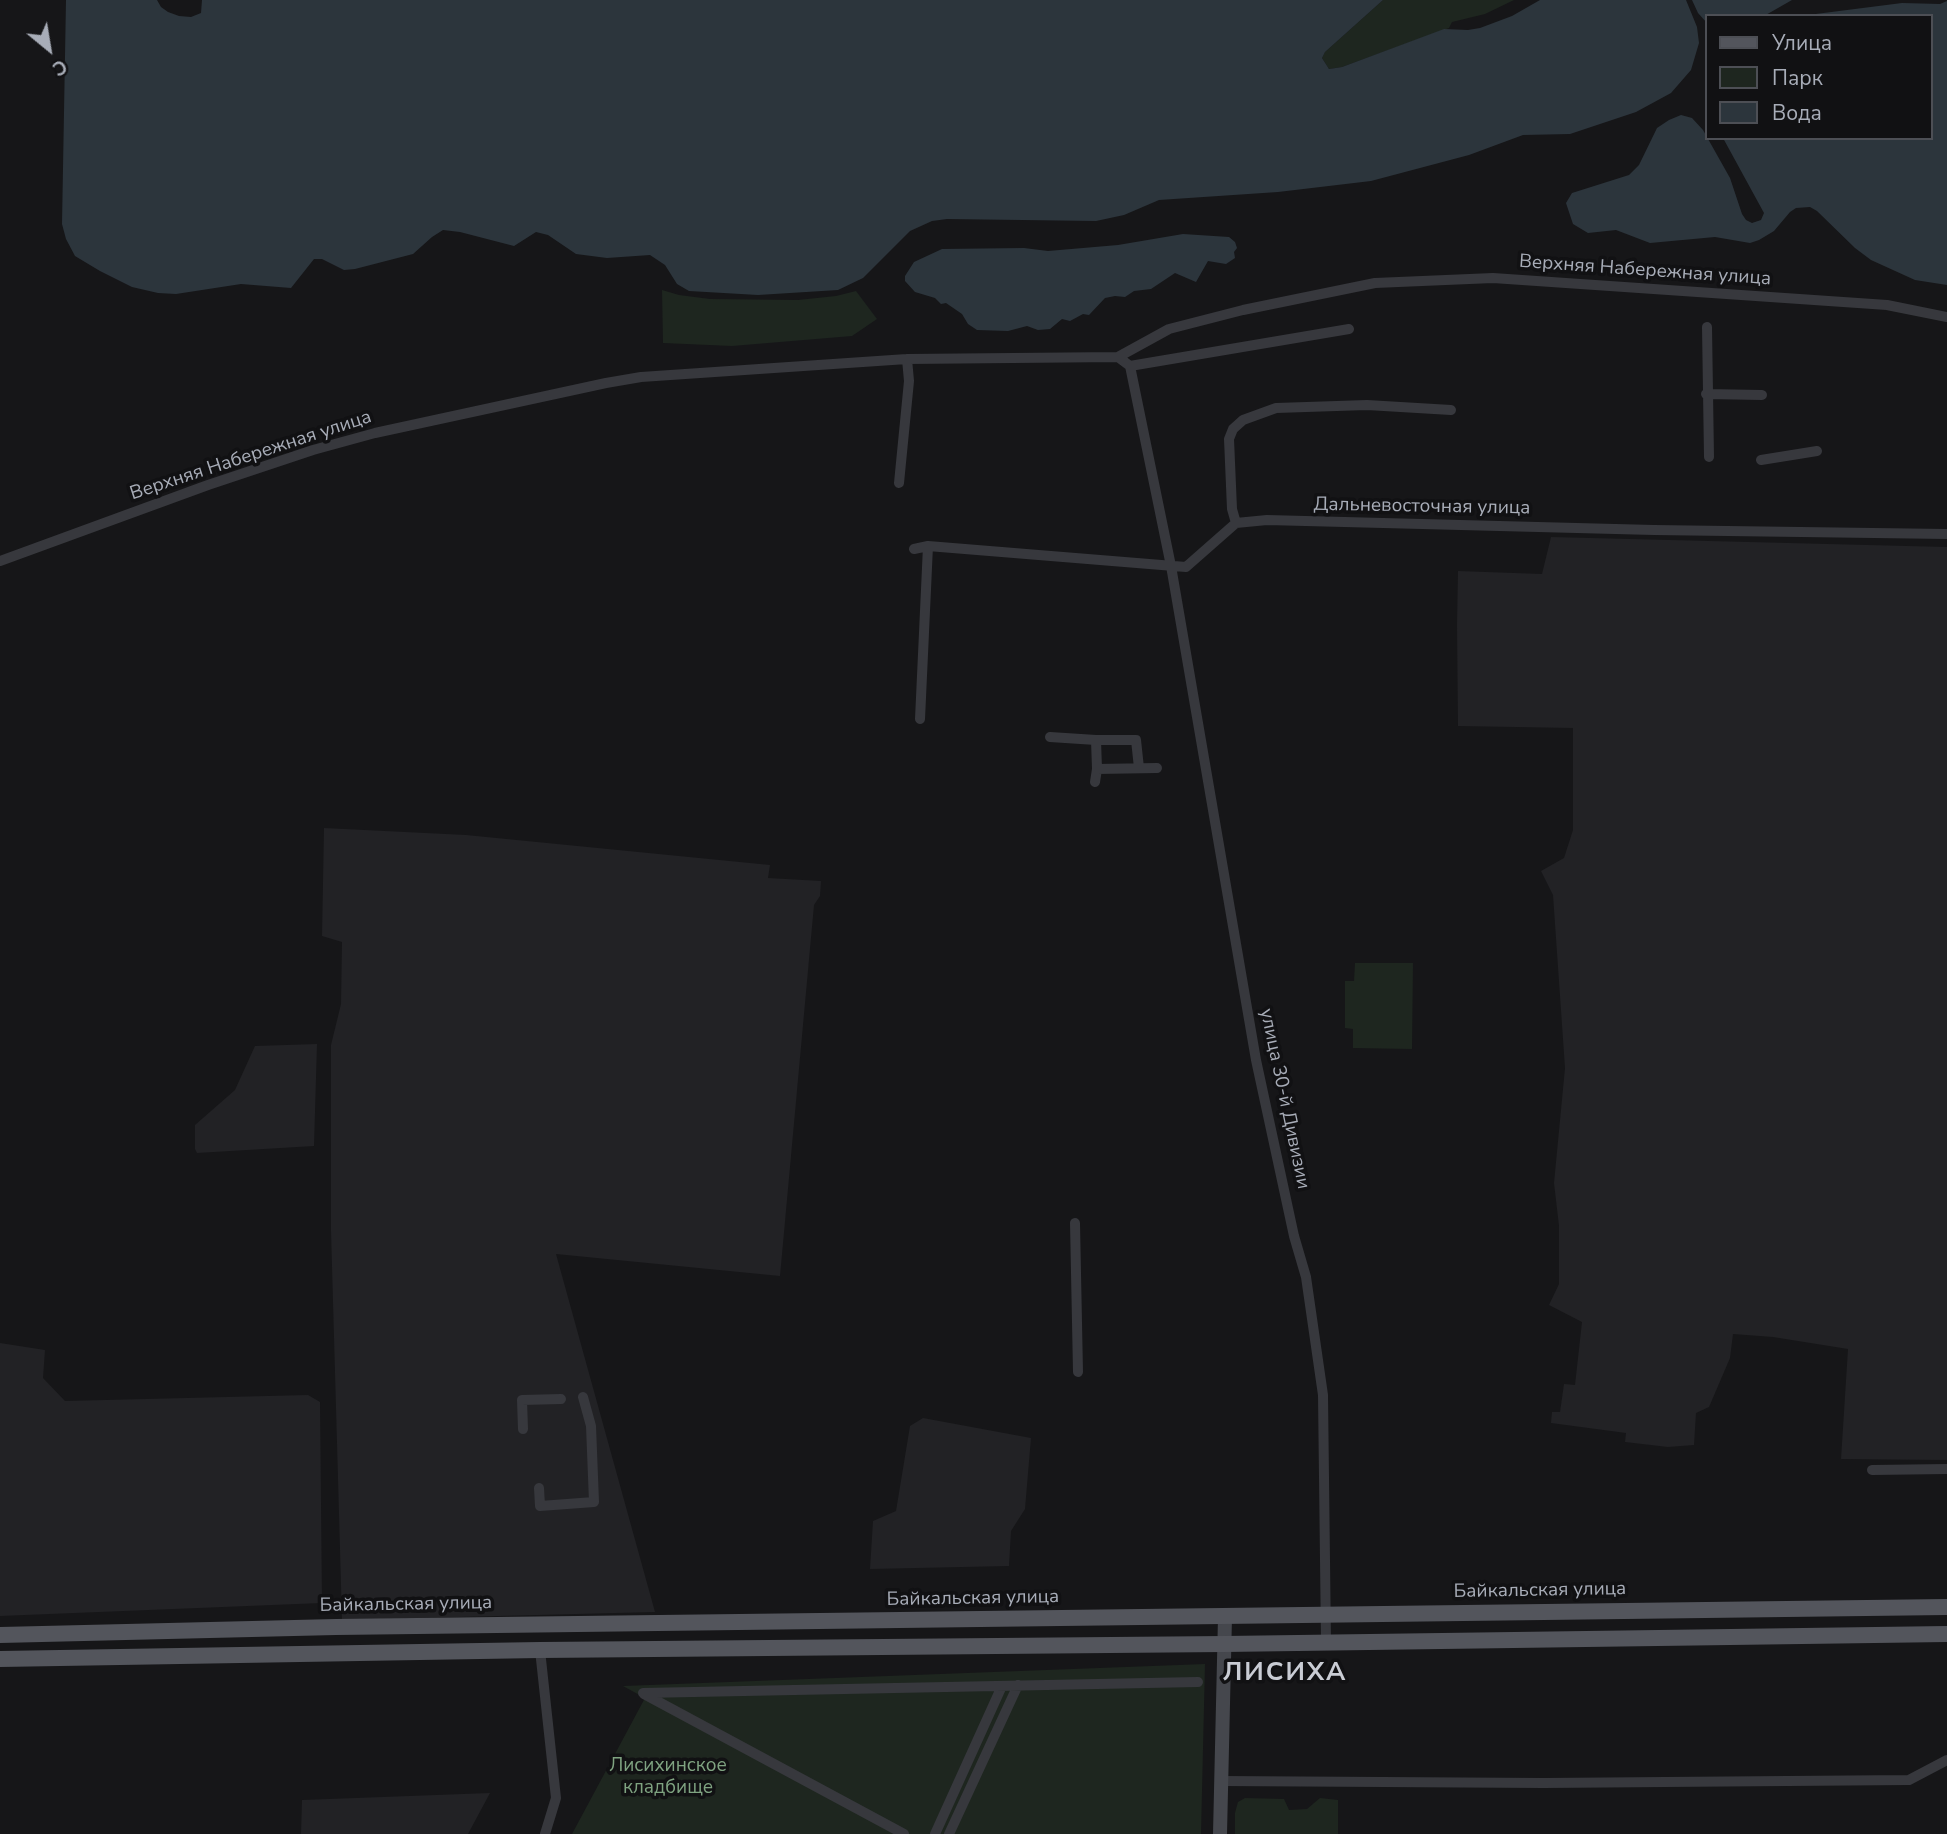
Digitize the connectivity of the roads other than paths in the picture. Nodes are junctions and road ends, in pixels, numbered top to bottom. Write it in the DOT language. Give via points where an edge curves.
graph roads {
  1 [pos="1947,317"];
  2 [pos="1707,327"];
  3 [pos="1349,329"];
  4 [pos="1118,356"];
  5 [pos="907,359"];
  6 [pos="1130,366"];
  7 [pos="1707,394"];
  8 [pos="1762,395"];
  9 [pos="1451,410"];
  10 [pos="1817,451"];
  11 [pos="1709,457"];
  12 [pos="1760,460"];
  13 [pos="899,483"];
  14 [pos="1237,523"];
  15 [pos="1947,534"];
  16 [pos="928,546"];
  17 [pos="914,549"];
  18 [pos="0,561"];
  19 [pos="1171,566"];
  20 [pos="919,719"];
  21 [pos="1050,737"];
  22 [pos="1096,740"];
  23 [pos="1139,768"];
  24 [pos="1157,768"];
  25 [pos="1097,769"];
  26 [pos="1095,782"];
  27 [pos="1075,1223"];
  28 [pos="1078,1372"];
  29 [pos="583,1397"];
  30 [pos="561,1399"];
  31 [pos="523,1429"];
  32 [pos="1872,1469"];
  33 [pos="1947,1469"];
  34 [pos="539,1488"];
  35 [pos="1947,1607"];
  36 [pos="1326,1615"];
  37 [pos="1225,1617"];
  38 [pos="1947,1633"];
  39 [pos="0,1635"];
  40 [pos="1326,1642"];
  41 [pos="1225,1644"];
  42 [pos="540,1650"];
  43 [pos="0,1659"];
  44 [pos="1198,1682"];
  45 [pos="1018,1685"];
  46 [pos="1002,1686"];
  47 [pos="1947,1760"];
  48 [pos="1220,1781"];
  49 [pos="545,1834"];
  50 [pos="904,1834"];
  51 [pos="935,1834"];
  52 [pos="949,1834"];
  53 [pos="1220,1834"];
  1 -- 4 [label="street, Верхняя Набережная улица" via="1887,305 1493,278 1375,283 1169,329"];
  2 -- 7 [label="street"];
  3 -- 6 [label="street"];
  4 -- 5 [label="street, Верхняя Набережная улица"];
  4 -- 6 [label="street"];
  5 -- 13 [label="street"];
  5 -- 18 [label="street, Верхняя Набережная улица" via="641,377 491,407 313,450"];
  6 -- 19 [label="street, улица 30-й Дивизии"];
  7 -- 8 [label="street"];
  7 -- 11 [label="street"];
  9 -- 14 [label="street" via="1367,405 1276,408 1243,420 1229,439 1232,509"];
  10 -- 12 [label="street"];
  14 -- 15 [label="street, Дальневосточная улица"];
  14 -- 19 [label="street" via="1186,567"];
  16 -- 17 [label="street"];
  16 -- 19 [label="street"];
  16 -- 20 [label="street"];
  19 -- 36 [label="street, улица 30-й Дивизии" via="1256,1060 1317,1343 1323,1395"];
  21 -- 22 [label="street"];
  22 -- 23 [label="street" via="1136,740"];
  22 -- 25 [label="street"];
  23 -- 24 [label="street"];
  23 -- 25 [label="street"];
  25 -- 26 [label="street"];
  27 -- 28 [label="street"];
  29 -- 34 [label="street" via="590,1426 594,1502 540,1506"];
  30 -- 31 [label="street" via="522,1400"];
  32 -- 33 [label="street"];
  35 -- 36 [label="main road, Байкальская улица"];
  36 -- 37 [label="main road, Байкальская улица"];
  36 -- 40 [label="street, улица 30-й Дивизии"];
  37 -- 39 [label="main road, Байкальская улица"];
  37 -- 41 [label="main road"];
  38 -- 40 [label="main road"];
  40 -- 41 [label="main road"];
  41 -- 42 [label="main road"];
  41 -- 48 [label="main road"];
  42 -- 43 [label="main road"];
  42 -- 49 [label="street" via="556,1798"];
  44 -- 45 [label="street"];
  45 -- 46 [label="street"];
  45 -- 52 [label="street"];
  46 -- 50 [label="street" via="643,1693"];
  46 -- 51 [label="street"];
  47 -- 48 [label="street" via="1909,1780"];
  48 -- 53 [label="main road"];
}
